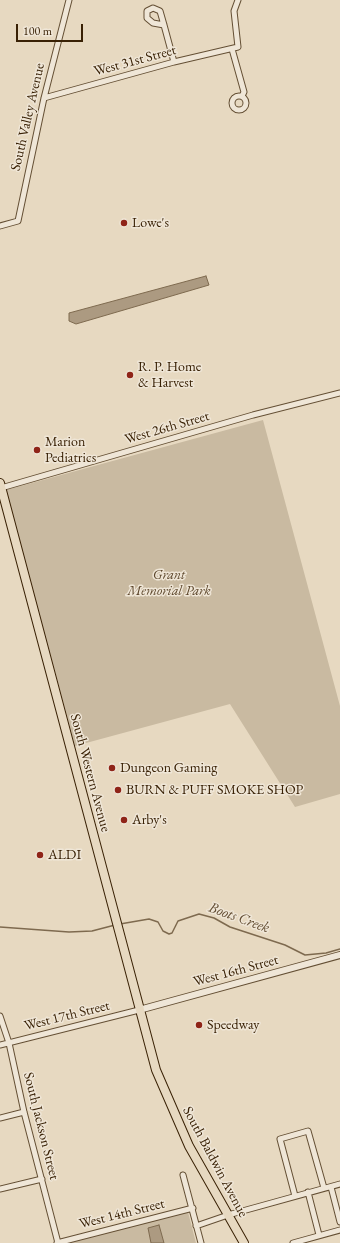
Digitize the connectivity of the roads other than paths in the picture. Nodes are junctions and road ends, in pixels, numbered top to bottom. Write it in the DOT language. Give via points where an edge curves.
graph roads {
  1 [pos="69,0"];
  2 [pos="238,0"];
  3 [pos="164,25"];
  4 [pos="232,49"];
  5 [pos="174,62"];
  6 [pos="242,96"];
  7 [pos="44,98"];
  8 [pos="0,226"];
  9 [pos="340,393"];
  10 [pos="0,486"];
  11 [pos="340,955"];
  12 [pos="139,1010"];
  13 [pos="0,1016"];
  14 [pos="9,1043"];
  15 [pos="0,1045"];
  16 [pos="156,1070"];
  17 [pos="24,1112"];
  18 [pos="0,1118"];
  19 [pos="183,1175"];
  20 [pos="42,1179"];
  21 [pos="340,1184"];
  22 [pos="331,1187"];
  23 [pos="324,1188"];
  24 [pos="0,1189"];
  25 [pos="308,1192"];
  26 [pos="295,1196"];
  27 [pos="193,1208"];
  28 [pos="228,1215"];
  29 [pos="340,1222"];
  30 [pos="196,1226"];
  31 [pos="340,1230"];
  32 [pos="319,1235"];
  33 [pos="58,1243"];
  34 [pos="201,1243"];
  35 [pos="244,1243"];
  36 [pos="293,1243"];
  1 -- 7 [label="street, South Valley Avenue"];
  2 -- 4 [label="street" via="234,11 238,47"];
  3 -- 5 [label="street"];
  4 -- 5 [label="street, West 31st Street"];
  4 -- 6 [label="street" via="244,92"];
  5 -- 7 [label="street, West 31st Street"];
  7 -- 8 [label="street, South Valley Avenue" via="18,221"];
  9 -- 10 [label="street, West 26th Street"];
  10 -- 12 [label="highway, South Western Avenue"];
  11 -- 12 [label="street, West 16th Street"];
  12 -- 14 [label="street, West 17th Street"];
  12 -- 16 [label="highway, South Western Avenue"];
  13 -- 14 [label="street, South Jackson Street"];
  14 -- 15 [label="street, West 17th Street"];
  14 -- 17 [label="street, South Jackson Street"];
  16 -- 28 [label="highway, South Baldwin Avenue" via="189,1146"];
  17 -- 18 [label="street"];
  17 -- 20 [label="street, South Jackson Street"];
  19 -- 27 [label="street"];
  20 -- 24 [label="street"];
  20 -- 33 [label="street, South Jackson Street"];
  21 -- 22 [label="street"];
  22 -- 23 [label="street"];
  22 -- 29 [label="street"];
  23 -- 25 [label="street"];
  23 -- 26 [label="street" via="308,1131 280,1139"];
  25 -- 26 [label="street"];
  25 -- 32 [label="street"];
  26 -- 28 [label="street"];
  27 -- 30 [label="street"];
  27 -- 33 [label="street, West 14th Street"];
  28 -- 30 [label="street"];
  28 -- 35 [label="highway, South Baldwin Avenue"];
  30 -- 34 [label="street"];
  31 -- 32 [label="street"];
  32 -- 36 [label="street"];
}
